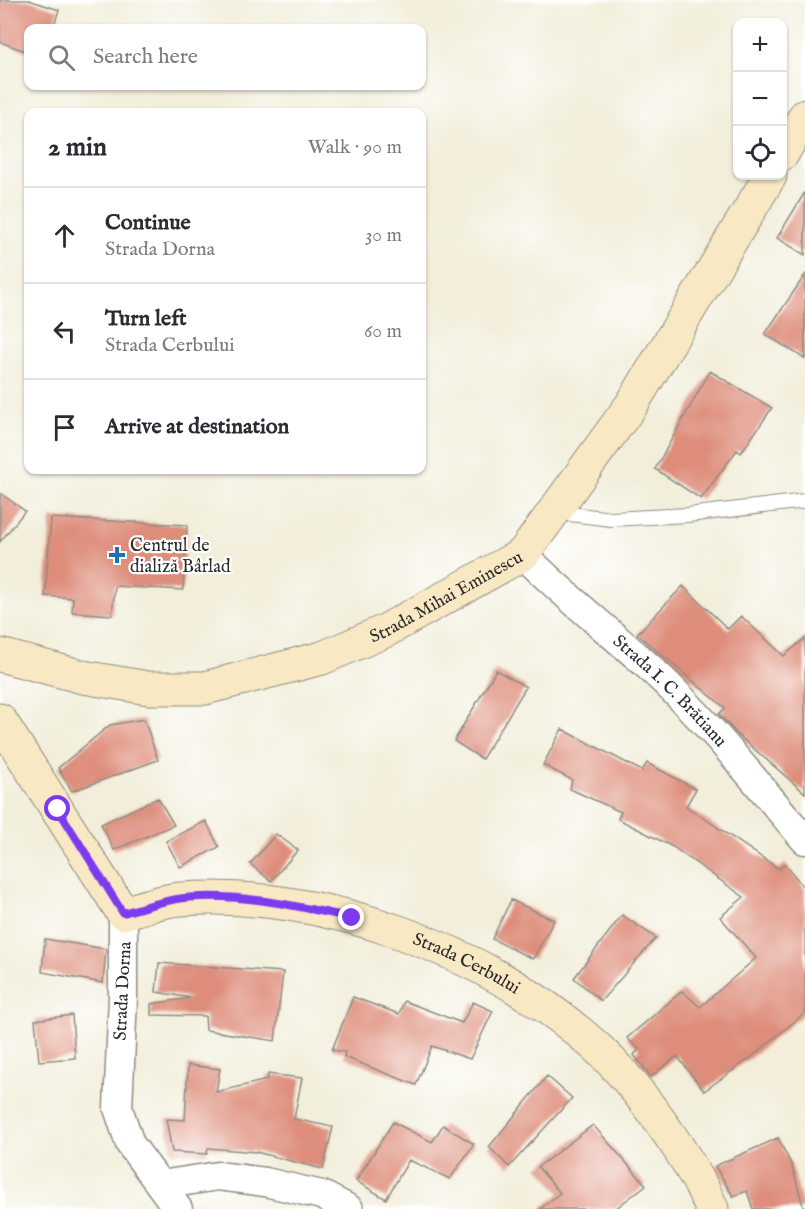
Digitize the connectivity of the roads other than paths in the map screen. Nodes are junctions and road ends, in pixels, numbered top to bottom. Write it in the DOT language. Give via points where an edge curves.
graph roads {
  1 [pos="805,116"];
  2 [pos="787,147"];
  3 [pos="768,180"];
  4 [pos="805,501"];
  5 [pos="554,512"];
  6 [pos="523,554"];
  7 [pos="0,655"];
  8 [pos="0,720"];
  9 [pos="805,840"];
  10 [pos="123,913"];
  11 [pos="161,1185"];
  12 [pos="178,1209"];
  13 [pos="349,1209"];
  14 [pos="712,1209"];
  1 -- 2 [label="main road"];
  3 -- 5 [label="main road, Strada Mihai Eminescu" via="632,404"];
  4 -- 5 [label="lane" via="688,515 611,519"];
  5 -- 6 [label="main road, Strada Mihai Eminescu"];
  6 -- 7 [label="main road, Strada Mihai Eminescu" via="385,631 312,660 205,688 148,688 83,677"];
  6 -- 9 [label="street, Strada I. C. Brătianu" via="689,707 751,772"];
  8 -- 10 [label="main road"];
  10 -- 11 [label="street, Strada Dorna" via="118,1108 130,1144"];
  10 -- 14 [label="main road, Strada Cerbului" via="178,899 238,898 352,918 460,955 514,987 593,1044 635,1087 673,1140"];
  11 -- 12 [label="street, Strada Dorna"];
  11 -- 13 [label="street" via="218,1176 256,1180 322,1194"];
}
